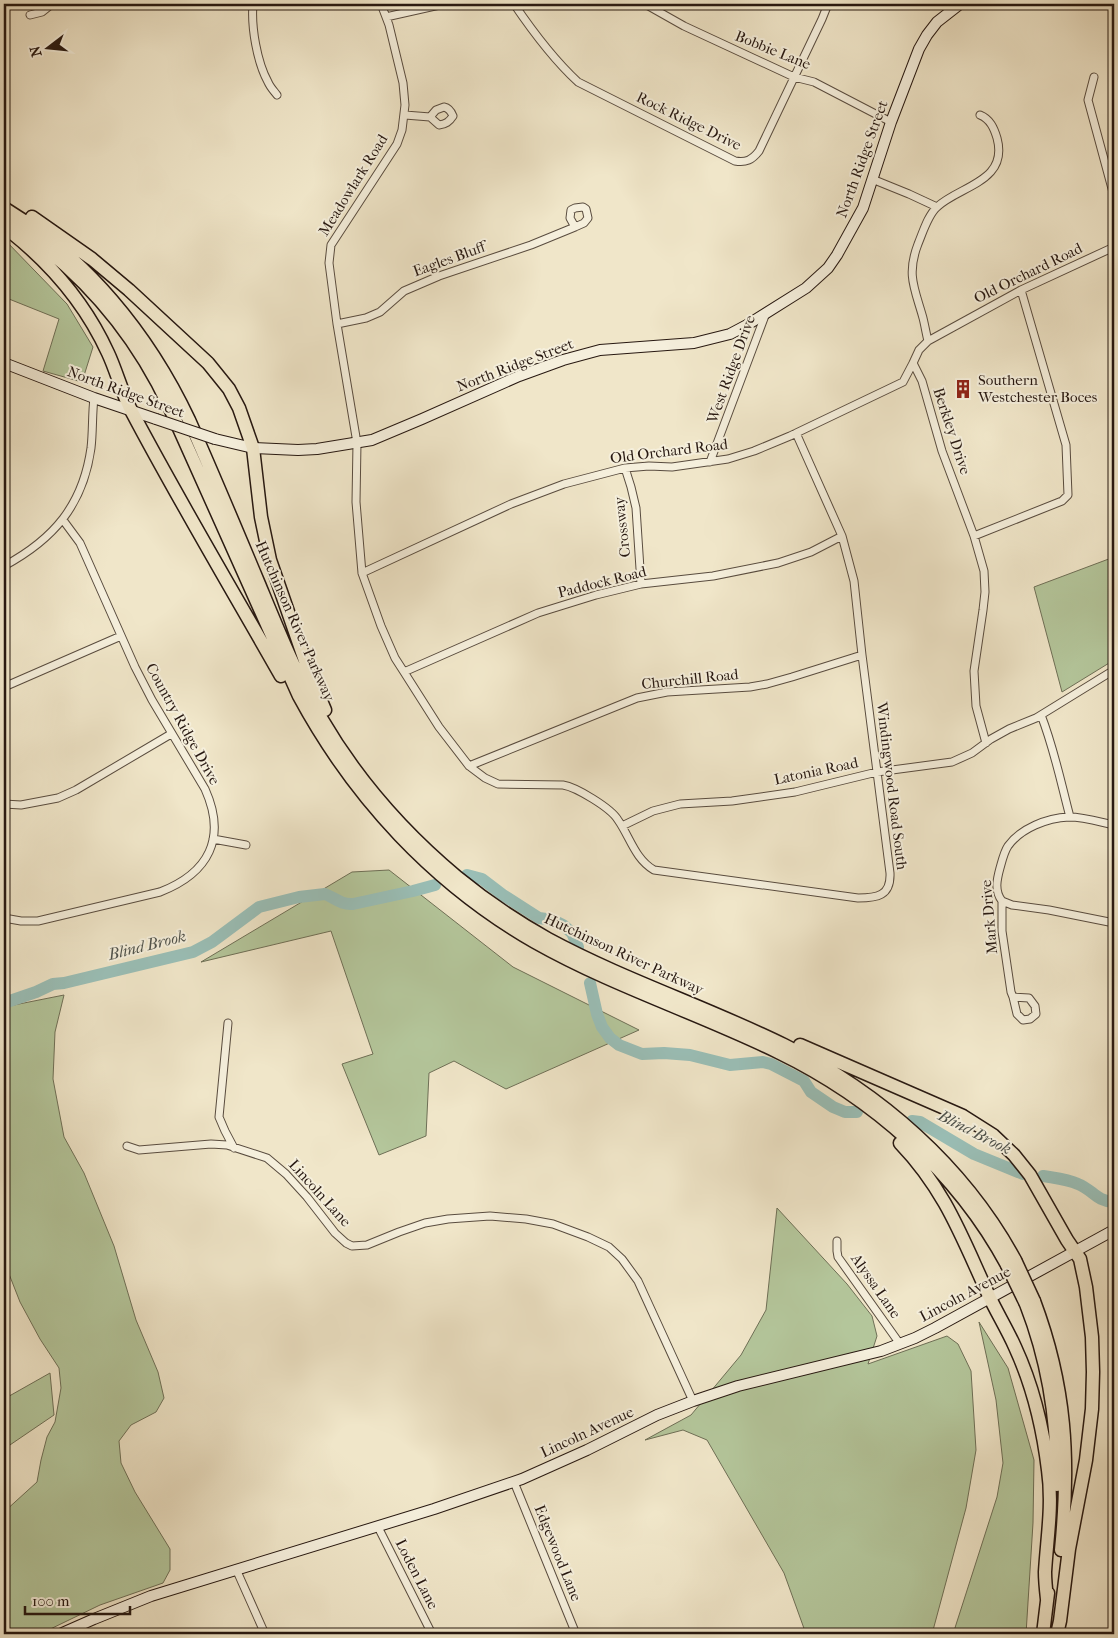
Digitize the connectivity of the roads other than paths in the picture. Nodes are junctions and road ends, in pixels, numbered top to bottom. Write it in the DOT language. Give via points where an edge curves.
graph roads {
  1 [pos="52,4"];
  2 [pos="253,4"];
  3 [pos="381,4"];
  4 [pos="444,4"];
  5 [pos="514,4"];
  6 [pos="645,4"];
  7 [pos="828,4"];
  8 [pos="960,4"];
  9 [pos="30,16"];
  10 [pos="386,17"];
  11 [pos="794,77"];
  12 [pos="1094,77"];
  13 [pos="277,95"];
  14 [pos="405,115"];
  15 [pos="980,115"];
  16 [pos="430,117"];
  17 [pos="891,122"];
  18 [pos="872,179"];
  19 [pos="1114,196"];
  20 [pos="4,200"];
  21 [pos="937,207"];
  22 [pos="4,208"];
  23 [pos="4,218"];
  24 [pos="4,227"];
  25 [pos="575,227"];
  26 [pos="1114,247"];
  27 [pos="1021,290"];
  28 [pos="766,313"];
  29 [pos="337,324"];
  30 [pos="928,341"];
  31 [pos="4,363"];
  32 [pos="913,363"];
  33 [pos="94,398"];
  34 [pos="130,410"];
  35 [pos="796,433"];
  36 [pos="358,443"];
  37 [pos="253,448"];
  38 [pos="710,462"];
  39 [pos="625,468"];
  40 [pos="63,520"];
  41 [pos="842,536"];
  42 [pos="974,536"];
  43 [pos="4,566"];
  44 [pos="362,573"];
  45 [pos="641,584"];
  46 [pos="121,636"];
  47 [pos="862,655"];
  48 [pos="1114,670"];
  49 [pos="404,672"];
  50 [pos="4,687"];
  51 [pos="1041,715"];
  52 [pos="171,734"];
  53 [pos="986,743"];
  54 [pos="469,766"];
  55 [pos="346,772"];
  56 [pos="876,772"];
  57 [pos="4,804"];
  58 [pos="383,804"];
  59 [pos="1070,817"];
  60 [pos="1114,825"];
  61 [pos="622,826"];
  62 [pos="213,839"];
  63 [pos="246,845"];
  64 [pos="1002,901"];
  65 [pos="4,918"];
  66 [pos="1114,923"];
  67 [pos="1014,997"];
  68 [pos="696,1006"];
  69 [pos="228,1023"];
  70 [pos="824,1077"];
  71 [pos="127,1146"];
  72 [pos="234,1148"];
  73 [pos="1114,1230"];
  74 [pos="837,1241"];
  75 [pos="1076,1252"];
  76 [pos="1011,1262"];
  77 [pos="990,1298"];
  78 [pos="1030,1303"];
  79 [pos="900,1344"];
  80 [pos="693,1401"];
  81 [pos="514,1482"];
  82 [pos="378,1527"];
  83 [pos="236,1569"];
  84 [pos="1047,1599"];
  85 [pos="60,1634"];
  86 [pos="265,1634"];
  87 [pos="432,1634"];
  88 [pos="576,1634"];
  89 [pos="1043,1634"];
  90 [pos="1052,1634"];
  91 [pos="1057,1634"];
  1 -- 9 [label="street"];
  2 -- 13 [label="street" via="253,26 260,64"];
  3 -- 10 [label="street, Meadowlark Road"];
  4 -- 10 [label="street"];
  5 -- 11 [label="street, Rock Ridge Drive" via="534,33 578,82 735,161 750,160 759,151"];
  6 -- 11 [label="street, Bobbie Lane" via="684,26"];
  7 -- 11 [label="street, Rock Ridge Drive"];
  8 -- 17 [label="street, North Ridge Street" via="927,35"];
  10 -- 14 [label="street, Meadowlark Road" via="402,83"];
  11 -- 17 [label="street, Bobbie Lane" via="814,82"];
  12 -- 19 [label="street" via="1088,100"];
  14 -- 16 [label="street"];
  14 -- 29 [label="street, Meadowlark Road" via="397,144 331,245 329,263"];
  15 -- 21 [label="street" via="989,120 999,143 995,164 989,174 976,184"];
  17 -- 18 [label="street, North Ridge Street"];
  18 -- 21 [label="street"];
  18 -- 28 [label="street, North Ridge Street" via="863,208 828,268 806,288"];
  20 -- 37 [label="highway" via="99,264 208,363 236,402"];
  21 -- 30 [label="street" via="912,263 912,277"];
  22 -- 58 [label="highway, Hutchinson River Parkway" via="50,240 88,273 152,352 189,420 302,683 340,748"];
  23 -- 55 [label="highway, Hutchinson River Parkway" via="83,282 116,320 149,367 287,673 317,729"];
  24 -- 34 [label="highway" via="47,264 82,307 108,351"];
  25 -- 29 [label="street, Eagles Bluff" via="439,276 404,291 380,312"];
  26 -- 27 [label="street, Old Orchard Road"];
  27 -- 30 [label="street, Old Orchard Road"];
  27 -- 42 [label="street" via="1066,445 1068,495 1062,502"];
  28 -- 36 [label="street, North Ridge Street" via="730,334 711,340 600,350 563,360"];
  28 -- 38 [label="street, West Ridge Drive"];
  29 -- 36 [label="street, Meadowlark Road"];
  30 -- 32 [label="street"];
  31 -- 33 [label="street, North Ridge Street"];
  32 -- 35 [label="street, Old Orchard Road" via="904,382"];
  32 -- 42 [label="street, Berkley Drive" via="922,380 942,451"];
  33 -- 34 [label="street, North Ridge Street"];
  33 -- 40 [label="street" via="91,447 82,486"];
  34 -- 37 [label="street, North Ridge Street, bridge" via="215,439"];
  34 -- 55 [label="highway" via="306,720"];
  35 -- 38 [label="street, Old Orchard Road" via="754,451"];
  35 -- 41 [label="street, Windingwood Road South"];
  36 -- 37 [label="street, North Ridge Street" via="298,450"];
  36 -- 44 [label="street, Meadowlark Road" via="356,502"];
  37 -- 58 [label="highway" via="265,543 302,654 329,718"];
  38 -- 39 [label="street, Old Orchard Road"];
  39 -- 44 [label="street, Old Orchard Road" via="564,484 511,504"];
  39 -- 45 [label="street, Crossway" via="636,508"];
  40 -- 43 [label="street" via="45,539"];
  40 -- 46 [label="street, Country Ridge Drive" via="80,543"];
  41 -- 45 [label="street, Paddock Road" via="811,552 778,563 713,576"];
  41 -- 47 [label="street, Windingwood Road South" via="854,581"];
  42 -- 53 [label="street, Berkley Drive" via="984,571 985,592 974,671 976,706"];
  44 -- 49 [label="street, Meadowlark Road" via="381,626"];
  45 -- 49 [label="street, Paddock Road" via="538,613"];
  46 -- 50 [label="street"];
  46 -- 52 [label="street, Country Ridge Drive"];
  47 -- 54 [label="street, Churchill Road" via="767,684 667,692 637,698"];
  47 -- 56 [label="street, Windingwood Road South"];
  48 -- 51 [label="street, Latonia Road"];
  49 -- 54 [label="street, Meadowlark Road"];
  51 -- 53 [label="street, Latonia Road"];
  51 -- 59 [label="street"];
  52 -- 57 [label="street" via="58,798 20,805"];
  52 -- 62 [label="street, Country Ridge Drive" via="212,805"];
  53 -- 56 [label="street, Latonia Road" via="952,762"];
  54 -- 61 [label="street, Meadowlark Road" via="498,784 571,786 617,817"];
  55 -- 70 [label="highway, Hutchinson River Parkway" via="386,822 422,858 471,899 514,929 580,966 756,1042"];
  56 -- 61 [label="street, Latonia Road" via="796,792 680,804 652,811"];
  56 -- 61 [label="street, Windingwood Road South" via="890,884 876,897 858,898 654,870 637,855"];
  58 -- 68 [label="highway, Hutchinson River Parkway" via="445,867 516,920 583,957"];
  59 -- 60 [label="street"];
  59 -- 64 [label="street, Mark Drive" via="1040,823 1016,837 1008,847 997,881"];
  62 -- 63 [label="street"];
  62 -- 65 [label="street, Country Ridge Drive" via="200,867 175,886 160,892 38,920"];
  64 -- 66 [label="street"];
  64 -- 67 [label="street, Mark Drive" via="1002,931"];
  68 -- 75 [label="highway" via="745,1021 963,1116 993,1135 1014,1154 1030,1175"];
  68 -- 76 [label="highway, Hutchinson River Parkway" via="804,1055 898,1120 928,1146 971,1192 994,1224"];
  69 -- 72 [label="street" via="219,1117"];
  70 -- 76 [label="highway, Hutchinson River Parkway" via="866,1105 933,1163"];
  70 -- 77 [label="highway" via="908,1150 938,1191 959,1228"];
  71 -- 72 [label="street, Lincoln Lane" via="139,1150 211,1144"];
  72 -- 80 [label="street, Lincoln Lane" via="267,1158 277,1166 335,1233 352,1246 367,1245 399,1232 448,1219 490,1216 553,1224 610,1247 638,1281"];
  73 -- 75 [label="street, Lincoln Avenue"];
  74 -- 79 [label="street, Alyssa Lane" via="838,1257"];
  75 -- 77 [label="street, Lincoln Avenue"];
  75 -- 91 [label="highway" via="1082,1266 1090,1312 1093,1397 1088,1448"];
  76 -- 78 [label="highway, Hutchinson River Parkway, bridge"];
  77 -- 79 [label="street, Lincoln Avenue"];
  77 -- 84 [label="highway" via="1023,1365 1043,1434 1050,1494 1045,1574"];
  78 -- 84 [label="highway, Hutchinson River Parkway" via="1047,1372 1056,1434 1057,1498"];
  78 -- 90 [label="highway, Hutchinson River Parkway" via="1046,1333 1062,1402 1066,1440 1064,1517"];
  79 -- 80 [label="street, Lincoln Avenue" via="738,1386"];
  80 -- 81 [label="street, Lincoln Avenue"];
  81 -- 82 [label="street, Lincoln Avenue"];
  81 -- 88 [label="street, Edgewood Lane"];
  82 -- 83 [label="street, Lincoln Avenue"];
  82 -- 87 [label="street, Loden Lane"];
  83 -- 85 [label="street, Lincoln Avenue" via="151,1596"];
  83 -- 86 [label="street"];
  84 -- 89 [label="highway, Hutchinson River Parkway"];
}
